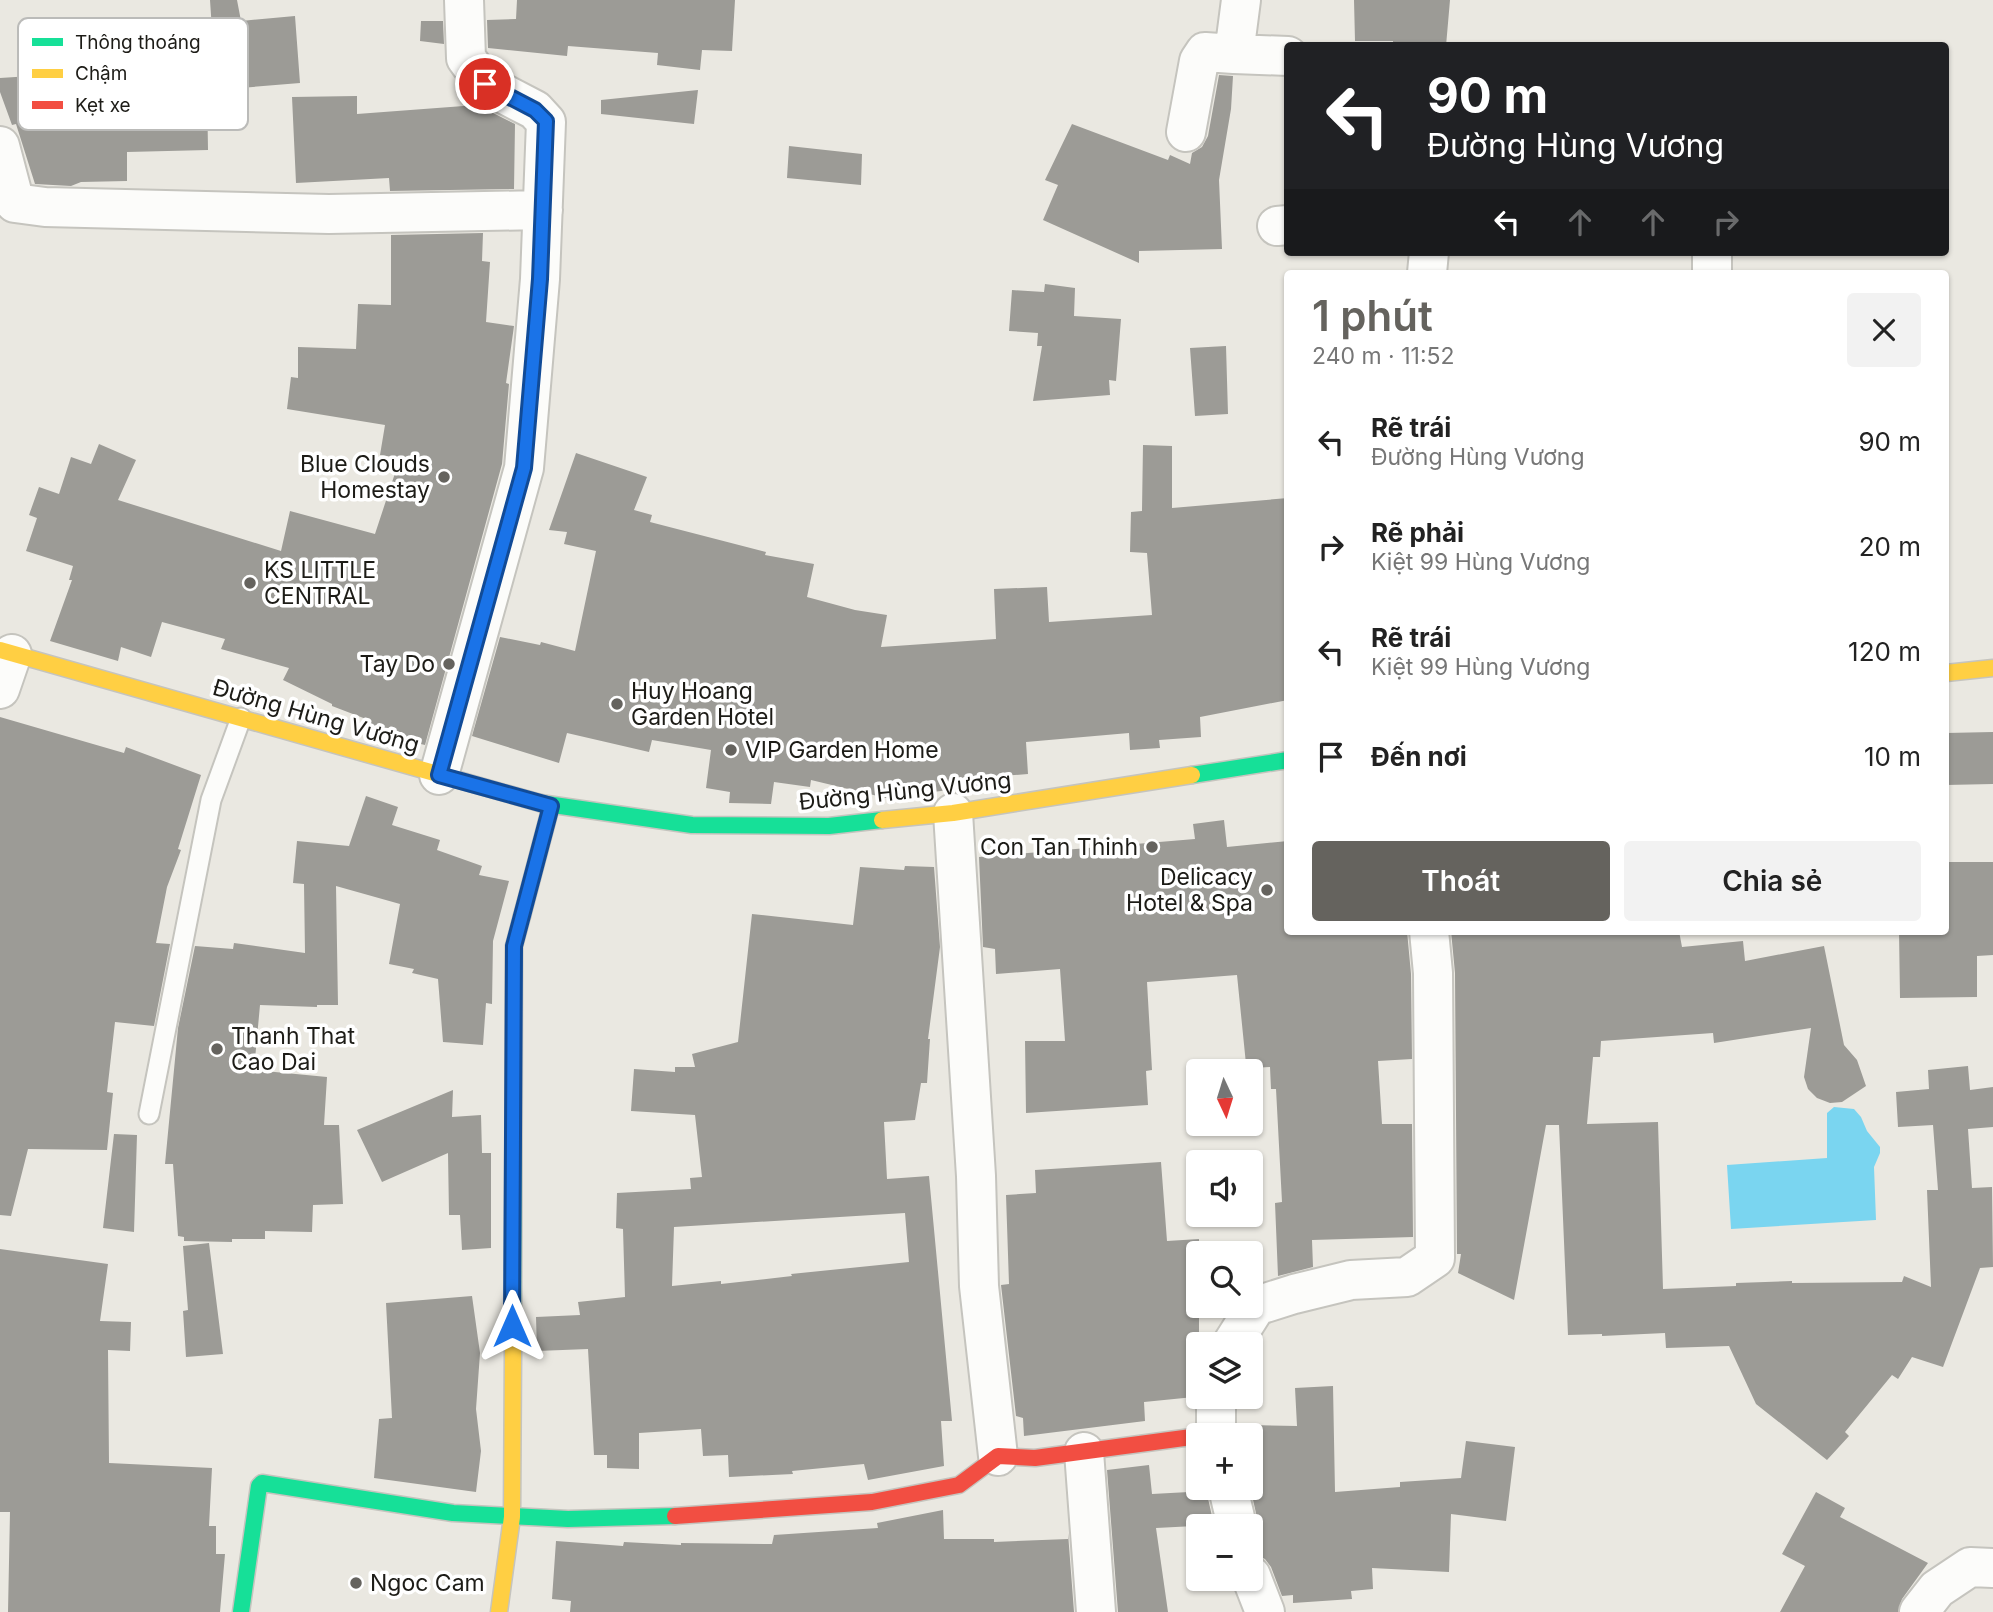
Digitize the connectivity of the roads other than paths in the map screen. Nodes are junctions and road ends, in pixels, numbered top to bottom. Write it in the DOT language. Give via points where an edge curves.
graph roads {
  1 [pos="464,0"];
  2 [pos="1241,0"];
  3 [pos="1234,54"];
  4 [pos="1284,56"];
  5 [pos="1185,132"];
  6 [pos="0,146"];
  7 [pos="543,210"];
  8 [pos="6,652"];
  9 [pos="1993,668"];
  10 [pos="1949,673"];
  11 [pos="0,689"];
  12 [pos="241,718"];
  13 [pos="1284,761"];
  14 [pos="439,775"];
  15 [pos="551,806"];
  16 [pos="953,813"];
  17 [pos="1430,935"];
  18 [pos="149,1114"];
  19 [pos="1240,1332"];
  20 [pos="1186,1432"];
  21 [pos="1084,1452"];
  22 [pos="998,1456"];
  23 [pos="512,1517"];
  24 [pos="1993,1569"];
  25 [pos="1257,1591"];
  26 [pos="242,1612"];
  27 [pos="499,1612"];
  28 [pos="1096,1612"];
  29 [pos="1265,1612"];
  30 [pos="1919,1612"];
  1 -- 7 [label="street" via="466,58 485,84 535,110 546,121"];
  2 -- 3 [label="street"];
  3 -- 4 [label="street"];
  3 -- 5 [label="street" via="1205,52 1199,61"];
  6 -- 7 [label="street" via="15,202 45,207 329,214"];
  7 -- 14 [label="street" via="524,468"];
  8 -- 11 [label="street"];
  8 -- 12 [label="street, Đường Hùng Vương"];
  9 -- 10 [label="street"];
  12 -- 14 [label="street, Đường Hùng Vương"];
  12 -- 18 [label="lane" via="211,800"];
  13 -- 16 [label="street, Đường Hùng Vương"];
  14 -- 15 [label="street, Đường Hùng Vương"];
  15 -- 16 [label="street, Đường Hùng Vương" via="692,825 829,826"];
  15 -- 23 [label="street" via="514,946"];
  16 -- 22 [label="street" via="979,1286"];
  17 -- 19 [label="street" via="1435,1258 1407,1277 1351,1280 1256,1306"];
  20 -- 21 [label="street"];
  21 -- 22 [label="street" via="1035,1458"];
  21 -- 28 [label="street"];
  22 -- 23 [label="street" via="959,1485 872,1502 707,1515"];
  23 -- 26 [label="street" via="453,1513 262,1483"];
  23 -- 27 [label="street"];
  24 -- 30 [label="street" via="1970,1567 1937,1588"];
  25 -- 29 [label="street"];
}
